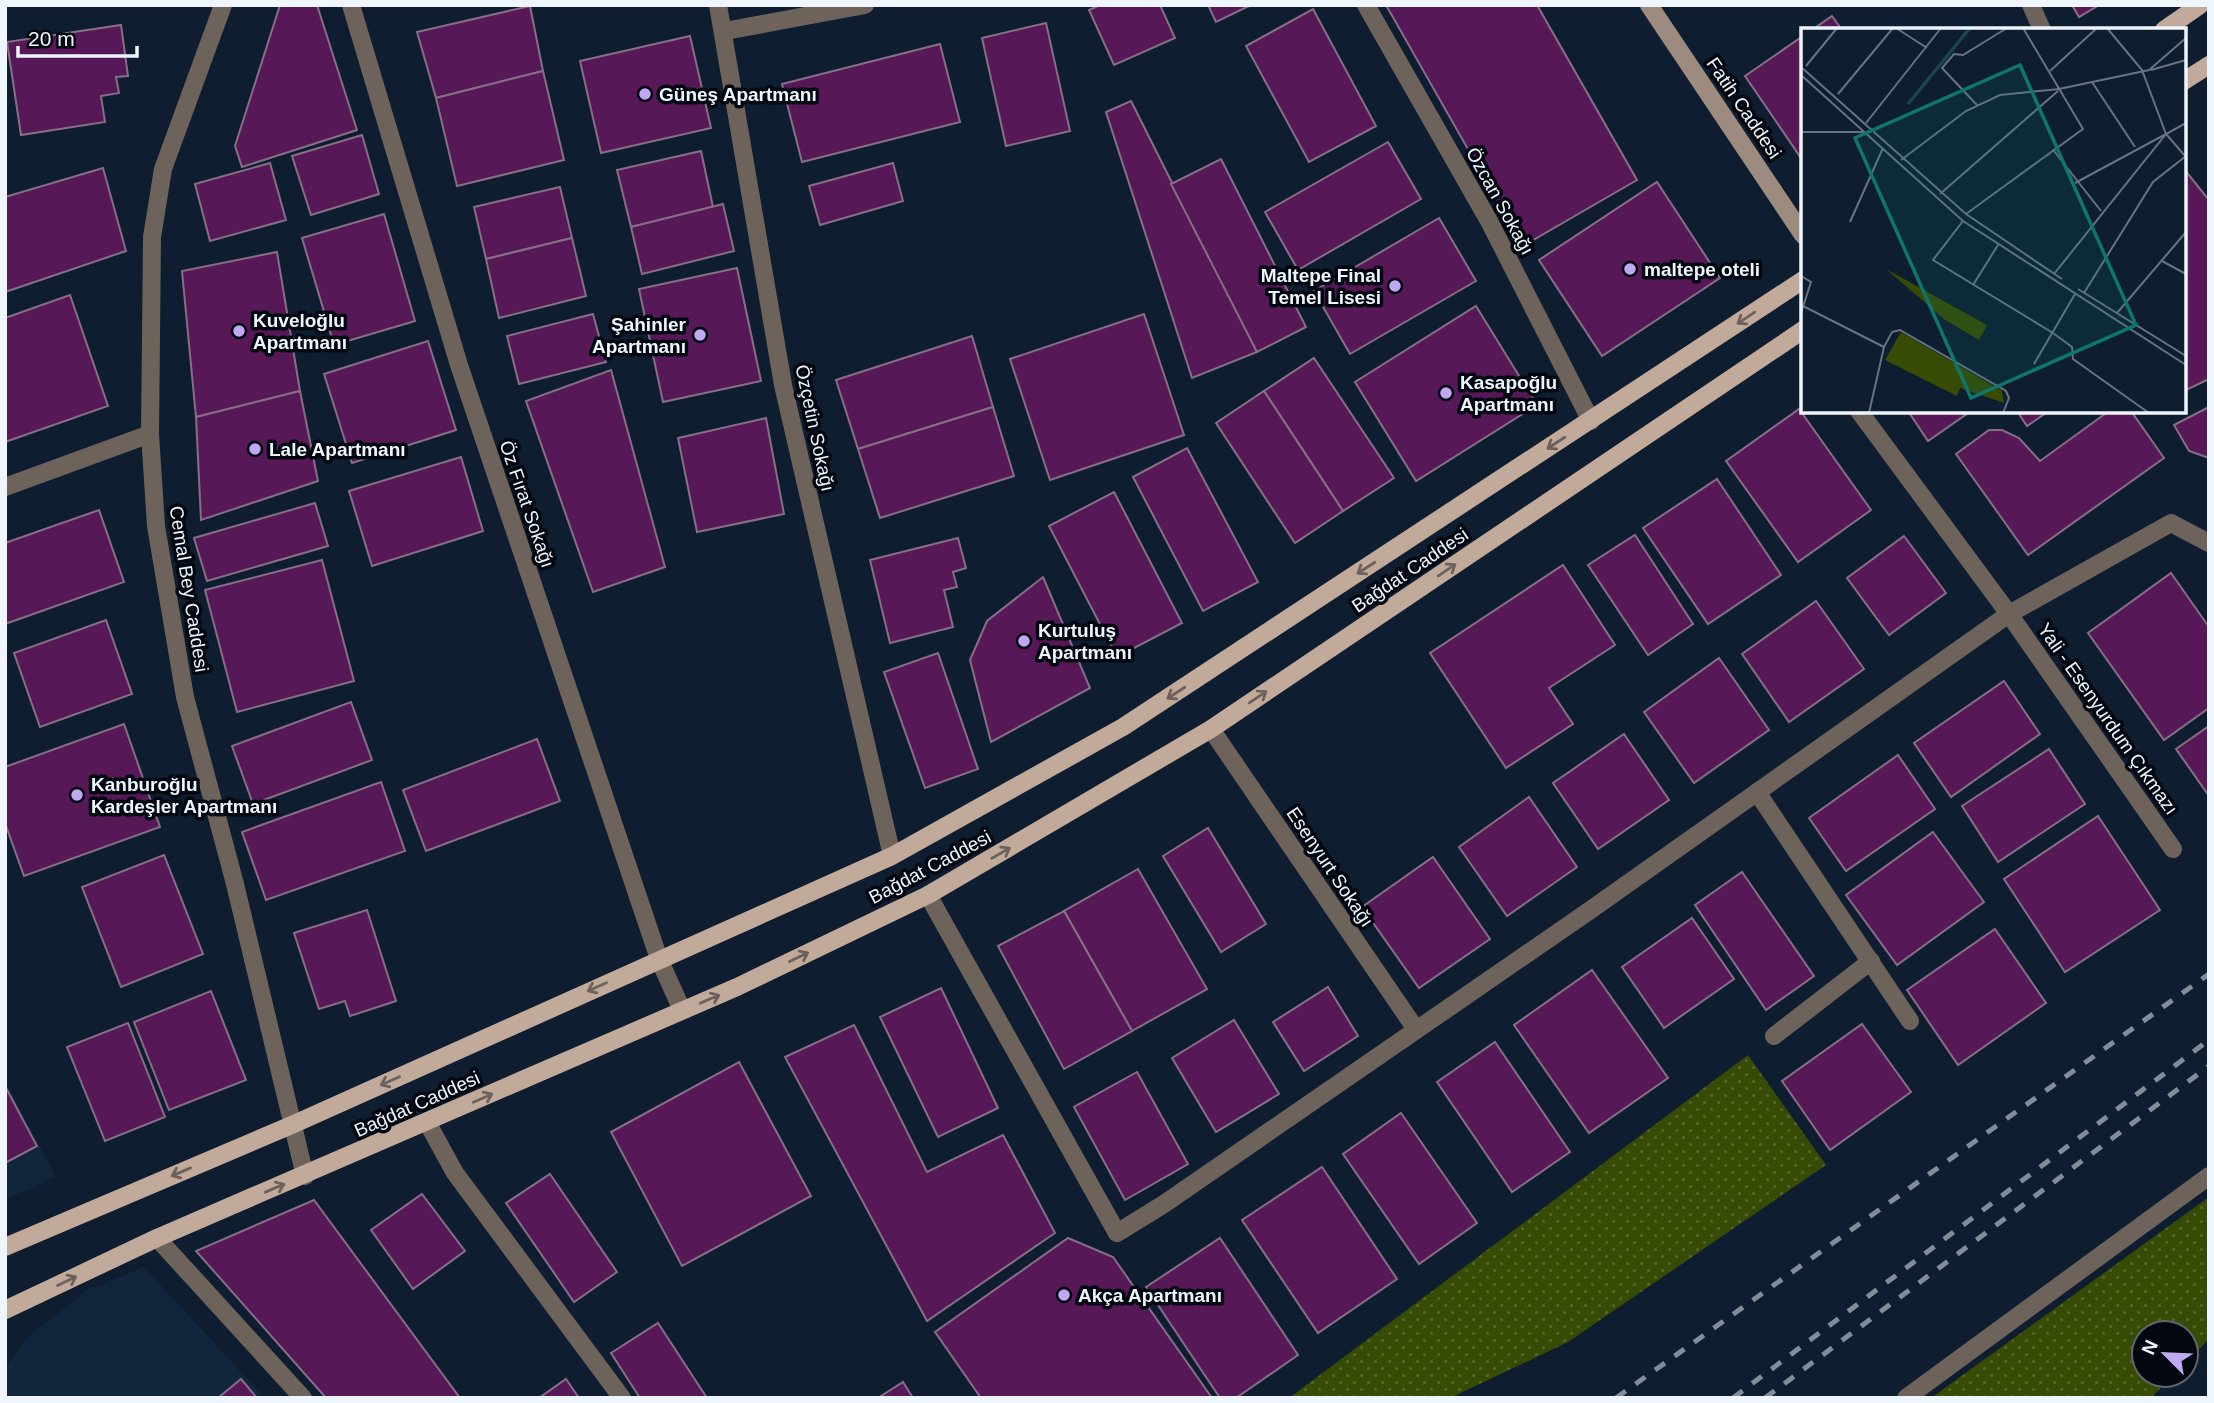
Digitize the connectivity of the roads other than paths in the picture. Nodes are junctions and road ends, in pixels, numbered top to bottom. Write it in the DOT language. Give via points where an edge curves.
graph roads {
  1 [pos="223,5"];
  2 [pos="351,5"];
  3 [pos="718,5"];
  4 [pos="865,5"];
  5 [pos="1366,5"];
  6 [pos="1649,5"];
  7 [pos="2031,5"];
  8 [pos="2200,5"];
  9 [pos="2041,28"];
  10 [pos="2167,28"];
  11 [pos="725,31"];
  12 [pos="2209,65"];
  13 [pos="2186,80"];
  14 [pos="1801,231"];
  15 [pos="1801,281"];
  16 [pos="1801,333"];
  17 [pos="1860,413"];
  18 [pos="1591,421"];
  19 [pos="150,434"];
  20 [pos="5,487"];
  21 [pos="2209,543"];
  22 [pos="2009,614"];
  23 [pos="1211,729"];
  24 [pos="1758,792"];
  25 [pos="2173,849"];
  26 [pos="892,856"];
  27 [pos="928,895"];
  28 [pos="659,959"];
  29 [pos="1871,961"];
  30 [pos="682,1010"];
  31 [pos="1910,1021"];
  32 [pos="1415,1028"];
  33 [pos="1774,1036"];
  34 [pos="427,1122"];
  35 [pos="294,1124"];
  36 [pos="305,1176"];
  37 [pos="2209,1176"];
  38 [pos="157,1238"];
  39 [pos="5,1247"];
  40 [pos="5,1310"];
  41 [pos="303,1398"];
  42 [pos="622,1398"];
  43 [pos="1906,1398"];
  1 -- 19 [label="street, Cemal Bey Caddesi" via="163,169 152,237"];
  2 -- 28 [label="street, Öz Fırat Sokağı" via="458,365"];
  3 -- 11 [label="street, Özçetin Sokağı"];
  4 -- 11 [label="street"];
  5 -- 18 [label="street, Özcan Sokağı" via="1489,221"];
  6 -- 14 [label="main road, Fatih Caddesi"];
  7 -- 9 [label="street"];
  8 -- 10 [label="main road"];
  11 -- 26 [label="street, Özçetin Sokağı" via="783,385"];
  12 -- 13 [label="main road"];
  15 -- 18 [label="main road, Bağdat Caddesi, one-way"];
  23 -- 16 [label="main road, Bağdat Caddesi, one-way"];
  17 -- 22 [label="street, Yali - Esenyurdum Çıkmazı"];
  18 -- 26 [label="main road, Bağdat Caddesi, one-way" via="1123,727"];
  19 -- 20 [label="street"];
  19 -- 35 [label="street, Cemal Bey Caddesi" via="156,526 185,697"];
  21 -- 22 [label="street" via="2171,523"];
  22 -- 24 [label="street"];
  22 -- 25 [label="street, Yali - Esenyurdum Çıkmazı"];
  27 -- 23 [label="main road, Bağdat Caddesi, one-way"];
  23 -- 32 [label="street, Esenyurt Sokağı"];
  24 -- 29 [label="street"];
  24 -- 32 [label="street"];
  26 -- 28 [label="main road, Bağdat Caddesi"];
  30 -- 27 [label="main road, Bağdat Caddesi, one-way"];
  27 -- 32 [label="street" via="1117,1233"];
  28 -- 30 [label="street, Öz Fırat Sokağı"];
  28 -- 35 [label="main road, Bağdat Caddesi, one-way"];
  29 -- 31 [label="street"];
  29 -- 33 [label="street"];
  34 -- 30 [label="main road, Bağdat Caddesi, one-way"];
  34 -- 36 [label="main road, Bağdat Caddesi"];
  34 -- 42 [label="street" via="455,1173"];
  35 -- 36 [label="street, Cemal Bey Caddesi"];
  35 -- 39 [label="main road, Bağdat Caddesi, one-way"];
  38 -- 36 [label="main road, Bağdat Caddesi, one-way"];
  37 -- 43 [label="street"];
  40 -- 38 [label="main road, Bağdat Caddesi, one-way"];
  38 -- 41 [label="street"];
}
